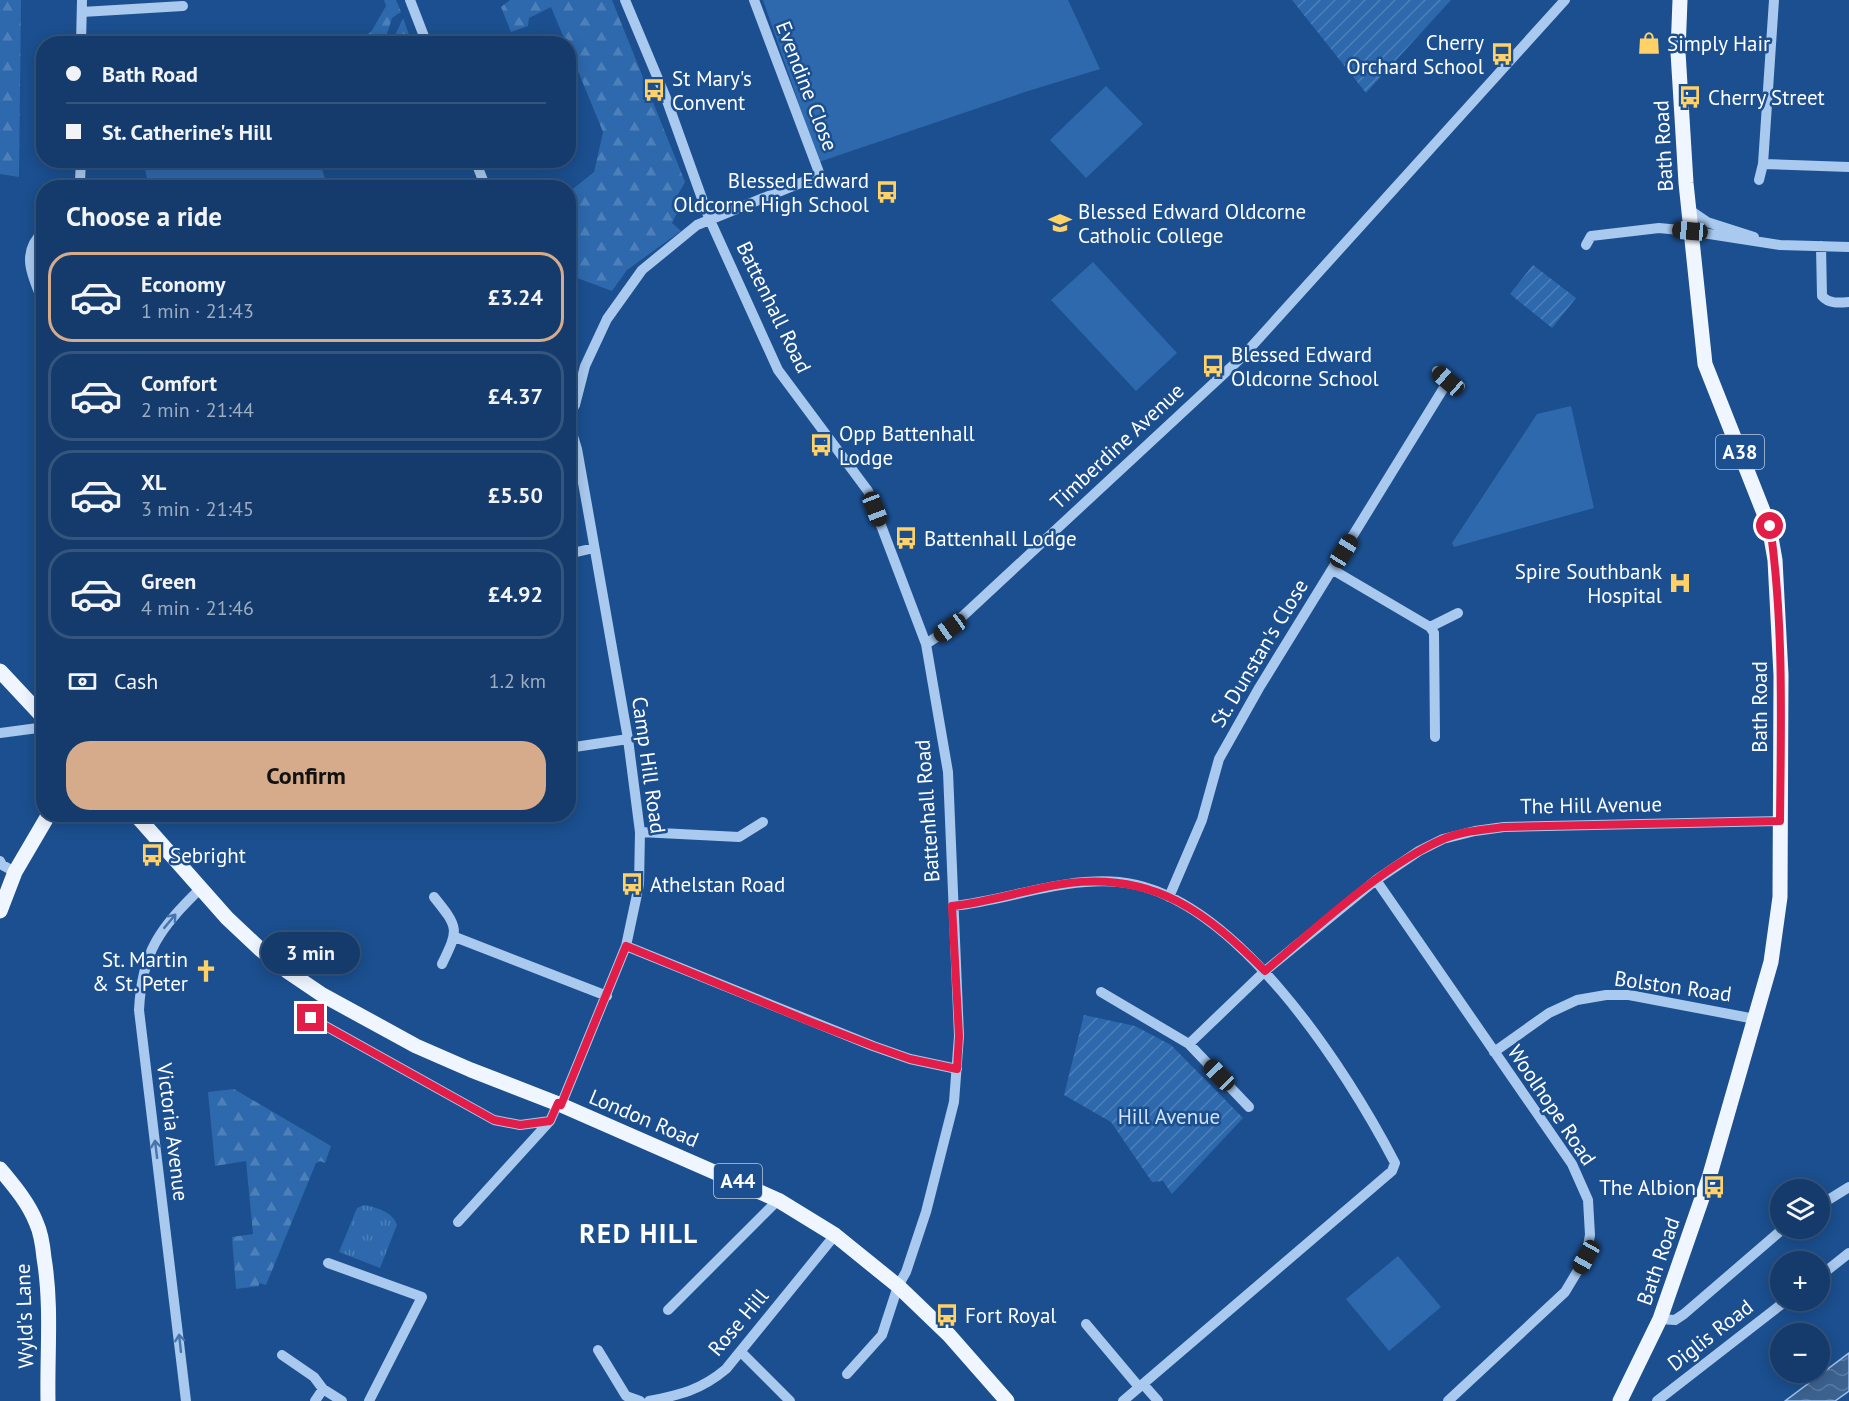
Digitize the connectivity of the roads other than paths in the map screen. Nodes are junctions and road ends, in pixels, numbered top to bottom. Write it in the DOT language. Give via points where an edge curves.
graph roads {
  1 [pos="410,0"];
  2 [pos="625,0"];
  3 [pos="754,0"];
  4 [pos="1565,0"];
  5 [pos="1680,0"];
  6 [pos="1774,0"];
  7 [pos="82,6"];
  8 [pos="183,6"];
  9 [pos="81,36"];
  10 [pos="424,36"];
  11 [pos="1764,164"];
  12 [pos="1849,167"];
  13 [pos="1759,180"];
  14 [pos="1688,209"];
  15 [pos="709,218"];
  16 [pos="1690,231"];
  17 [pos="36,237"];
  18 [pos="1586,245"];
  19 [pos="1780,245"];
  20 [pos="1821,246"];
  21 [pos="1849,247"];
  22 [pos="36,282"];
  23 [pos="1849,302"];
  24 [pos="1437,371"];
  25 [pos="1448,381"];
  26 [pos="1460,386"];
  27 [pos="576,401"];
  28 [pos="576,445"];
  29 [pos="594,548"];
  30 [pos="576,552"];
  31 [pos="1333,570"];
  32 [pos="1458,613"];
  33 [pos="1430,627"];
  34 [pos="926,644"];
  35 [pos="0,671"];
  36 [pos="36,709"];
  37 [pos="36,728"];
  38 [pos="0,734"];
  39 [pos="1435,737"];
  40 [pos="628,739"];
  41 [pos="576,747"];
  42 [pos="1780,821"];
  43 [pos="44,822"];
  44 [pos="142,822"];
  45 [pos="763,822"];
  46 [pos="640,832"];
  47 [pos="0,861"];
  48 [pos="15,872"];
  49 [pos="1376,880"];
  50 [pos="201,888"];
  51 [pos="434,897"];
  52 [pos="1169,897"];
  53 [pos="952,906"];
  54 [pos="0,911"];
  55 [pos="455,937"];
  56 [pos="626,946"];
  57 [pos="442,964"];
  58 [pos="1265,971"];
  59 [pos="1101,992"];
  60 [pos="607,996"];
  61 [pos="311,1018"];
  62 [pos="1755,1018"];
  63 [pos="1189,1044"];
  64 [pos="1494,1052"];
  65 [pos="957,1069"];
  66 [pos="560,1104"];
  67 [pos="1249,1107"];
  68 [pos="550,1121"];
  69 [pos="0,1169"];
  70 [pos="1849,1187"];
  71 [pos="1830,1199"];
  72 [pos="778,1200"];
  73 [pos="458,1222"];
  74 [pos="835,1235"];
  75 [pos="1771,1239"];
  76 [pos="1849,1253"];
  77 [pos="328,1263"];
  78 [pos="1830,1268"];
  79 [pos="898,1286"];
  80 [pos="668,1310"];
  81 [pos="1773,1311"];
  82 [pos="1660,1319"];
  83 [pos="1086,1324"];
  84 [pos="598,1350"];
  85 [pos="741,1352"];
  86 [pos="282,1355"];
  87 [pos="847,1374"];
  88 [pos="1141,1386"];
  89 [pos="323,1389"];
  90 [pos="48,1401"];
  91 [pos="186,1401"];
  92 [pos="315,1401"];
  93 [pos="342,1401"];
  94 [pos="369,1401"];
  95 [pos="640,1401"];
  96 [pos="649,1401"];
  97 [pos="790,1401"];
  98 [pos="1007,1401"];
  99 [pos="1123,1401"];
  100 [pos="1158,1401"];
  101 [pos="1448,1401"];
  102 [pos="1620,1401"];
  103 [pos="1657,1401"];
  1 -- 10 [label="street"];
  2 -- 15 [label="street, Battenhall Road" via="666,98"];
  3 -- 15 [label="street, Evendine Close" via="820,175"];
  4 -- 34 [label="street, Timberdine Avenue" via="1242,357 950,628"];
  5 -- 14 [label="main road, Bath Road / A38" via="1678,52"];
  6 -- 11 [label="street"];
  7 -- 8 [label="street"];
  7 -- 9 [label="street"];
  11 -- 12 [label="street"];
  11 -- 13 [label="street"];
  14 -- 16 [label="main road, Bath Road / A38"];
  14 -- 19 [label="street" via="1707,222"];
  15 -- 27 [label="street" via="642,270 606,319 585,366"];
  15 -- 34 [label="street, Battenhall Road" via="778,370 868,491"];
  16 -- 18 [label="street" via="1659,228 1591,236"];
  16 -- 19 [label="street"];
  16 -- 42 [label="main road, Bath Road / A38" via="1706,364 1770,526 1781,675"];
  17 -- 22 [label="street" via="29,252"];
  19 -- 20 [label="street"];
  20 -- 21 [label="street"];
  20 -- 23 [label="street" via="1822,296 1834,303"];
  24 -- 25 [label="street"];
  25 -- 26 [label="street"];
  25 -- 31 [label="street, St. Dunstan's Close"];
  28 -- 29 [label="street, Camp Hill Road"];
  29 -- 30 [label="street"];
  29 -- 40 [label="street, Camp Hill Road"];
  31 -- 33 [label="street"];
  31 -- 52 [label="street, St. Dunstan's Close" via="1219,759 1202,820"];
  32 -- 33 [label="street"];
  33 -- 39 [label="street" via="1434,633"];
  34 -- 53 [label="street, Battenhall Road" via="948,772"];
  35 -- 36 [label="main road"];
  37 -- 38 [label="street"];
  40 -- 41 [label="street"];
  40 -- 46 [label="street, Camp Hill Road"];
  42 -- 49 [label="street, The Hill Avenue" via="1504,827 1475,831 1443,839"];
  42 -- 62 [label="main road, Bath Road / A38" via="1779,908 1771,962"];
  43 -- 48 [label="main road"];
  44 -- 50 [label="main road, London Road / A44"];
  45 -- 46 [label="street" via="739,837"];
  46 -- 56 [label="street, Camp Hill Road" via="639,885"];
  47 -- 48 [label="street"];
  48 -- 54 [label="main road"];
  49 -- 58 [label="street, The Hill Avenue"];
  49 -- 64 [label="street, Woolhope Road"];
  50 -- 66 [label="main road, London Road / A44" via="261,950 321,994 416,1046"];
  91 -- 50 [label="street, Victoria Avenue, one-way" via="139,1010 140,987 153,945 165,926"];
  51 -- 55 [label="street" via="450,916"];
  52 -- 53 [label="street" via="1121,882 1069,883 978,904"];
  52 -- 58 [label="street" via="1205,916"];
  53 -- 65 [label="street, Battenhall Road" via="959,1036"];
  55 -- 57 [label="street"];
  55 -- 60 [label="street"];
  56 -- 60 [label="street, Camp Hill Road"];
  56 -- 65 [label="street" via="873,1046"];
  58 -- 63 [label="street, The Hill Avenue"];
  58 -- 88 [label="street" via="1354,1090 1395,1163 1392,1171"];
  59 -- 63 [label="street"];
  60 -- 66 [label="street, Camp Hill Road"];
  61 -- 68 [label="street" via="494,1120 520,1125"];
  62 -- 64 [label="street, Bolston Road" via="1629,995 1606,995 1578,1000 1549,1012"];
  62 -- 82 [label="main road, Bath Road / A38" via="1709,1178"];
  63 -- 67 [label="street"];
  64 -- 101 [label="street, Woolhope Road" via="1572,1164 1588,1200 1590,1235 1586,1257 1565,1292"];
  65 -- 79 [label="street, Battenhall Road" via="941,1157 913,1254"];
  66 -- 68 [label="street, Camp Hill Road"];
  66 -- 72 [label="main road, London Road / A44"];
  68 -- 73 [label="street, Camp Hill Road"];
  69 -- 90 [label="main road, Wyld's Lane" via="33,1216 43,1247 50,1317"];
  70 -- 71 [label="street"];
  72 -- 74 [label="main road, London Road / A44"];
  72 -- 80 [label="street"];
  74 -- 79 [label="main road, London Road / A44"];
  74 -- 85 [label="street, Rose Hill"];
  75 -- 82 [label="street" via="1684,1314 1675,1320"];
  76 -- 78 [label="street"];
  77 -- 94 [label="street" via="422,1297"];
  79 -- 87 [label="street, Battenhall Road" via="882,1335"];
  79 -- 98 [label="main road, London Road / A44" via="949,1335"];
  81 -- 103 [label="street, Diglis Road"];
  82 -- 102 [label="main road, Bath Road / A38"];
  83 -- 88 [label="street"];
  84 -- 95 [label="street" via="626,1396"];
  85 -- 96 [label="street, Rose Hill" via="712,1381 683,1395"];
  85 -- 97 [label="street"];
  86 -- 89 [label="street" via="314,1377"];
  88 -- 99 [label="street"];
  88 -- 100 [label="street"];
  89 -- 92 [label="street"];
  89 -- 93 [label="street"];
}
